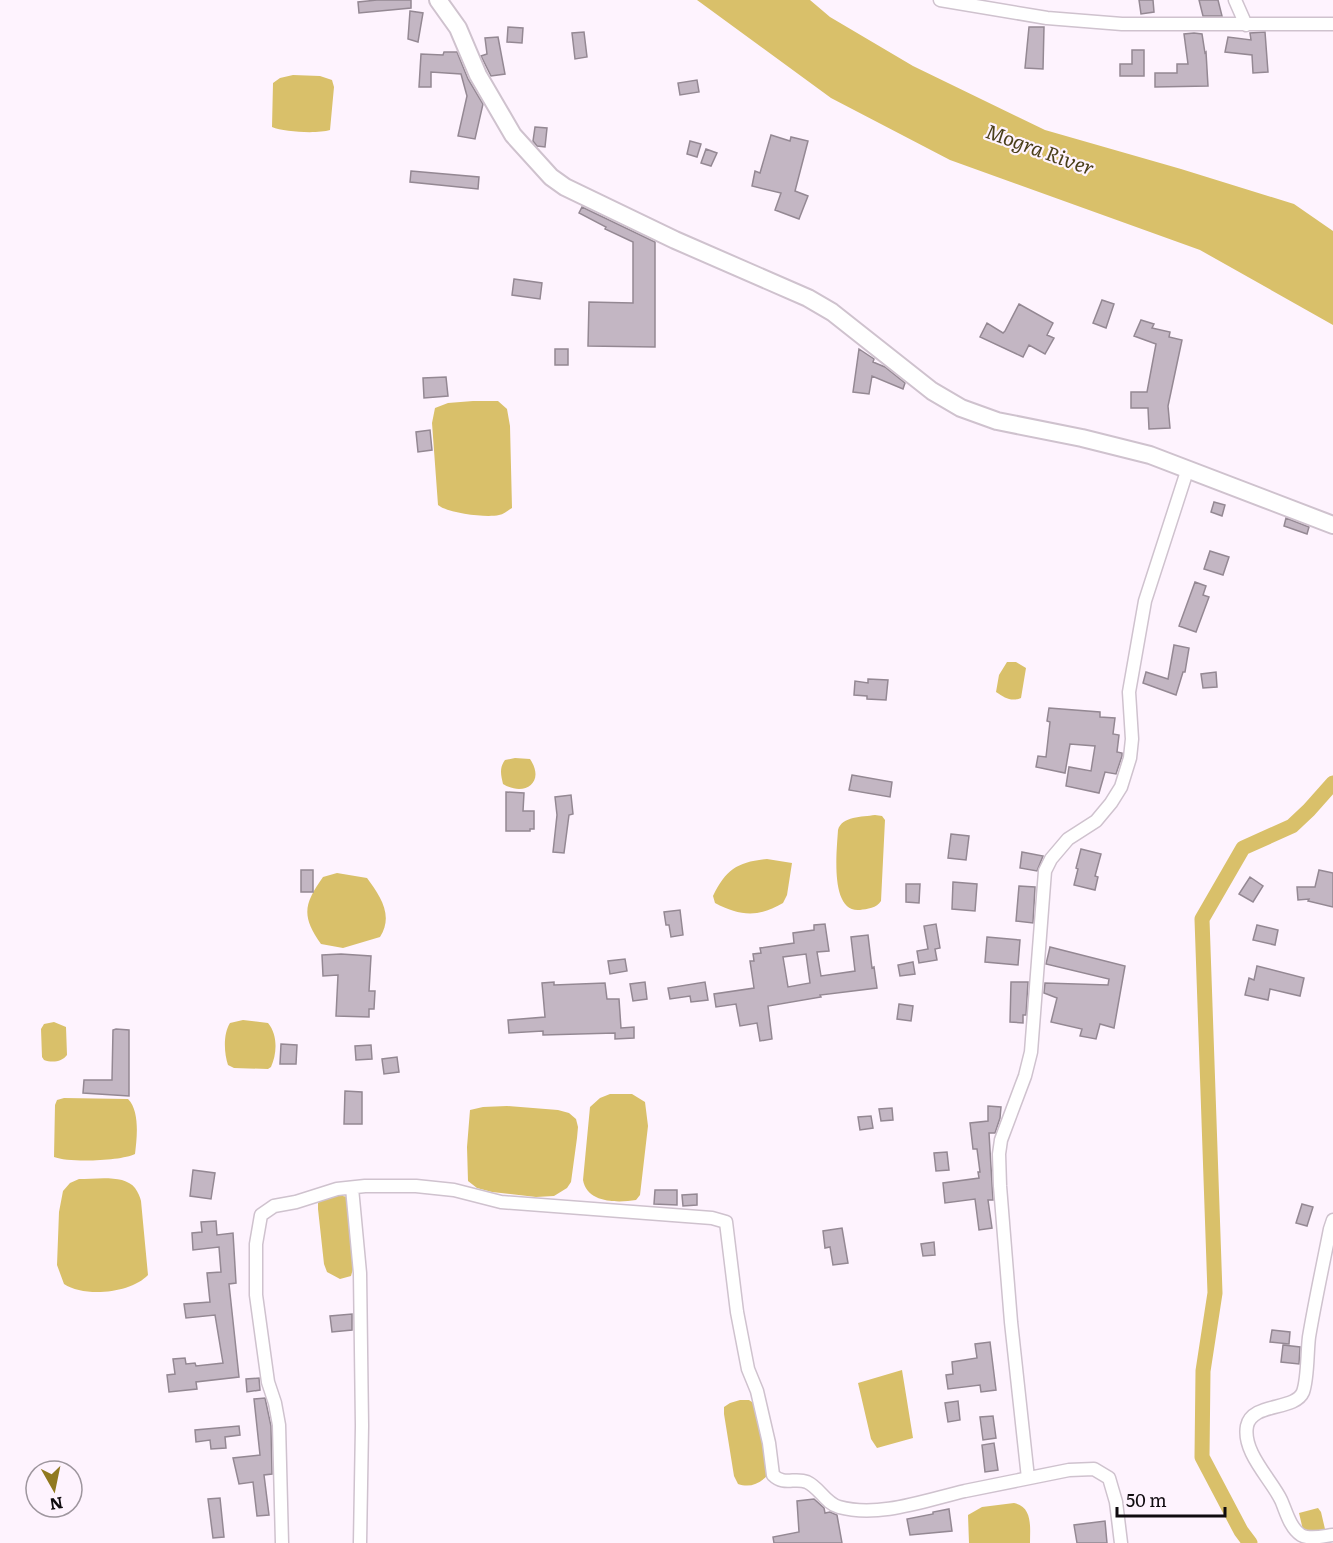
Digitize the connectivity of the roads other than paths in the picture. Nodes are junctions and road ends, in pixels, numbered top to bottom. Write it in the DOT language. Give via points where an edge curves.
graph roads {
  1 [pos="438,0"];
  2 [pos="940,0"];
  3 [pos="1235,0"];
  4 [pos="1333,24"];
  5 [pos="1246,25"];
  6 [pos="1188,468"];
  7 [pos="1333,525"];
  8 [pos="352,1188"];
  9 [pos="1333,1221"];
  10 [pos="1028,1478"];
  11 [pos="1333,1535"];
  12 [pos="282,1543"];
  13 [pos="360,1543"];
  14 [pos="1121,1543"];
  1 -- 6 [label="street" via="458,28 478,75 513,135 565,187 808,298 832,312 932,391 962,408 997,421 1082,438"];
  2 -- 5 [label="street" via="1100,23"];
  3 -- 5 [label="street"];
  4 -- 5 [label="street"];
  6 -- 7 [label="street"];
  6 -- 10 [label="street" via="1145,601 1129,692 1130,758 1121,787 1096,821 1068,839 1045,871 1031,1052 1026,1076 1001,1140 1001,1209"];
  8 -- 10 [label="street" via="441,1188 501,1202 726,1222 746,1359 776,1479 802,1480 835,1506 873,1512"];
  8 -- 12 [label="street" via="274,1206 261,1215 256,1244 256,1295 268,1382 279,1425"];
  8 -- 13 [label="street" via="360,1273"];
  9 -- 11 [label="street" via="1309,1337 1303,1391 1296,1400 1253,1416 1246,1433 1262,1473 1296,1531 1307,1537"];
  10 -- 14 [label="street" via="1094,1469 1109,1478"];
}
